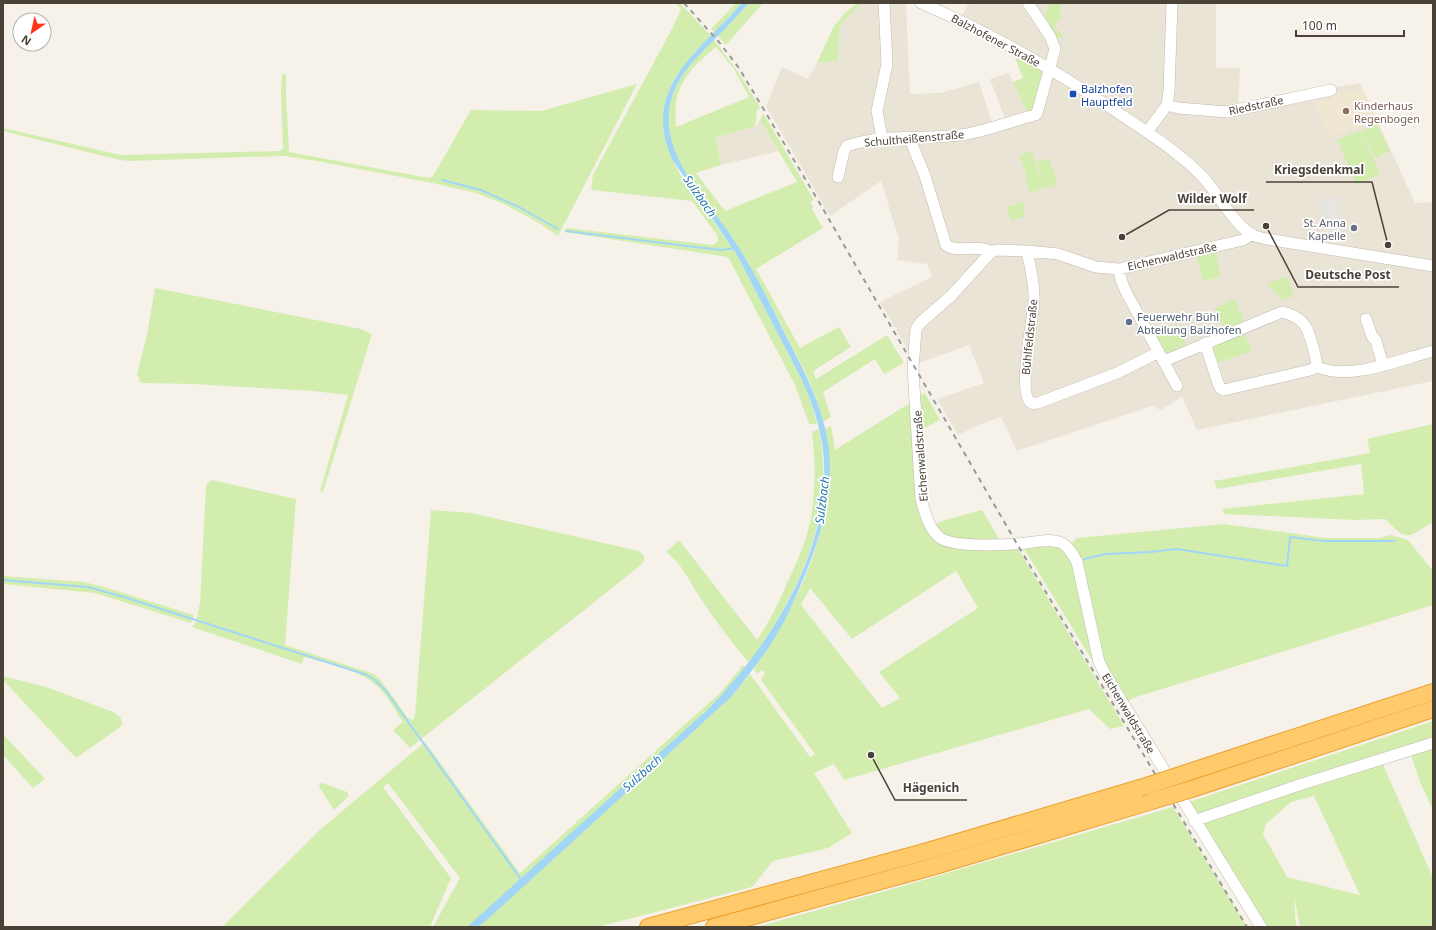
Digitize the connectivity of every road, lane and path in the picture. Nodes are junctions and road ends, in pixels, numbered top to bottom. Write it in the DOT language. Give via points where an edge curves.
graph roads {
  1 [pos="884,3"];
  2 [pos="921,3"];
  3 [pos="1028,3"];
  4 [pos="1172,3"];
  5 [pos="1050,69"];
  6 [pos="1331,90"];
  7 [pos="1167,105"];
  8 [pos="1147,132"];
  9 [pos="909,137"];
  10 [pos="882,138"];
  11 [pos="838,177"];
  12 [pos="1252,234"];
  13 [pos="1027,251"];
  14 [pos="991,252"];
  15 [pos="1433,266"];
  16 [pos="1119,269"];
  17 [pos="1366,319"];
  18 [pos="1205,343"];
  19 [pos="1433,351"];
  20 [pos="1162,357"];
  21 [pos="1383,365"];
  22 [pos="1316,367"];
  23 [pos="1177,386"];
  24 [pos="1433,692"];
  25 [pos="1433,709"];
  26 [pos="1433,743"];
  27 [pos="1194,821"];
  28 [pos="648,927"];
  29 [pos="714,927"];
  30 [pos="1261,927"];
  1 -- 10 [label="street" via="887,64 878,111"];
  2 -- 5 [label="street, Balzhofener Straße" via="986,33"];
  3 -- 5 [label="street, Balzhofener Straße" via="1053,42 1055,49"];
  4 -- 7 [label="street"];
  5 -- 8 [label="street, Balzhofener Straße"];
  5 -- 9 [label="street, Schultheißenstraße" via="1039,111 1035,115 961,135"];
  6 -- 7 [label="street, Riedstraße" via="1227,112"];
  7 -- 8 [label="street"];
  8 -- 12 [label="street, Balzhofener Straße" via="1201,175 1240,224"];
  9 -- 10 [label="street, Schultheißenstraße"];
  9 -- 14 [label="street" via="946,245 952,248 986,249"];
  10 -- 11 [label="street, Schultheißenstraße" via="847,146"];
  12 -- 15 [label="street, Balzhofener Straße" via="1273,240"];
  12 -- 16 [label="street, Eichenwaldstraße" via="1243,240"];
  13 -- 14 [label="street, Eichenwaldstraße"];
  13 -- 16 [label="street, Eichenwaldstraße" via="1058,254 1096,267"];
  13 -- 20 [label="street, Bühlfeldstraße" via="1034,296 1024,376 1026,392 1032,404"];
  14 -- 27 [label="street, Eichenwaldstraße" via="951,296 923,319 916,329 913,369 921,499 924,511 934,530 951,543 1017,544 1053,541 1060,542 1068,548 1076,562 1099,662"];
  16 -- 20 [label="street" via="1123,285"];
  17 -- 21 [label="street"];
  18 -- 20 [label="street"];
  18 -- 22 [label="street" via="1220,388 1224,390"];
  18 -- 22 [label="street" via="1276,313 1286,312 1305,325 1316,357"];
  19 -- 21 [label="street"];
  20 -- 23 [label="street"];
  21 -- 22 [label="street" via="1347,372"];
  24 -- 28 [label="highway, bridge" via="1140,788 928,851"];
  25 -- 29 [label="highway, bridge" via="1192,789 935,866"];
  26 -- 27 [label="street"];
  27 -- 30 [label="street, Eichenwaldstraße"];
}
